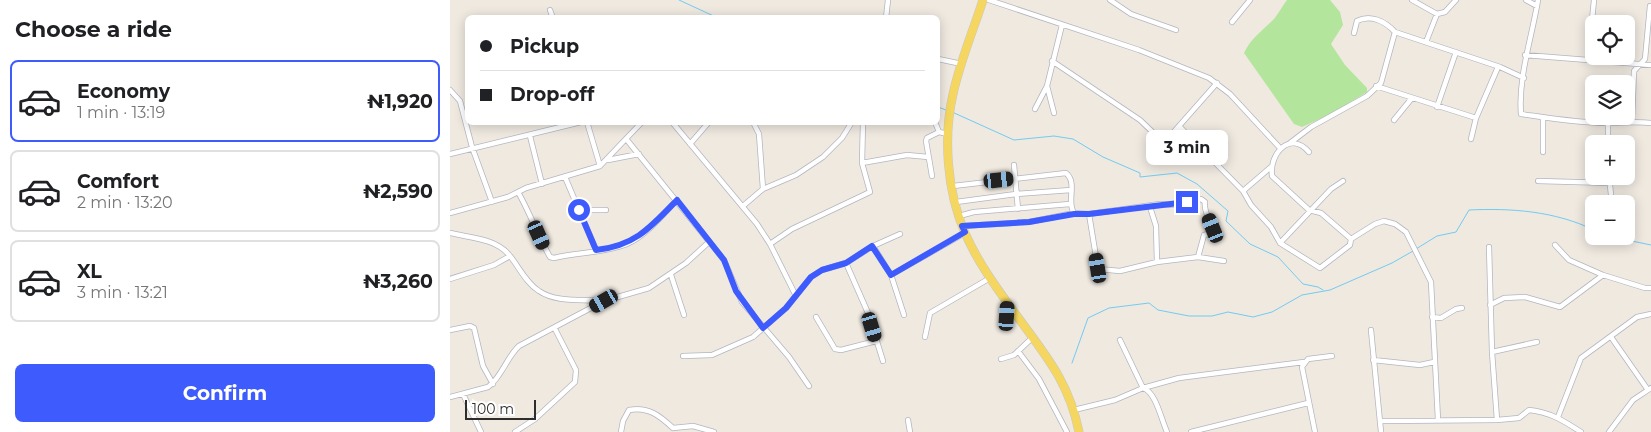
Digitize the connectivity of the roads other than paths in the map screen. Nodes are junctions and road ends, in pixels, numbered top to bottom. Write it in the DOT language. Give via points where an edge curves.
graph roads {
  1 [pos="888,0"];
  2 [pos="983,0"];
  3 [pos="989,0"];
  4 [pos="1110,0"];
  5 [pos="1250,0"];
  6 [pos="1412,0"];
  7 [pos="1456,0"];
  8 [pos="1526,0"];
  9 [pos="1538,0"];
  10 [pos="1594,0"];
  11 [pos="1651,0"];
  12 [pos="1537,6"];
  13 [pos="1651,6"];
  14 [pos="550,10"];
  15 [pos="1437,14"];
  16 [pos="551,15"];
  17 [pos="886,15"];
  18 [pos="1592,15"];
  19 [pos="1232,22"];
  20 [pos="1062,25"];
  21 [pos="1176,30"];
  22 [pos="1395,32"];
  23 [pos="1354,33"];
  24 [pos="1426,42"];
  25 [pos="1456,52"];
  26 [pos="1525,55"];
  27 [pos="940,59"];
  28 [pos="1585,60"];
  29 [pos="1052,61"];
  30 [pos="962,64"];
  31 [pos="1635,65"];
  32 [pos="1639,65"];
  33 [pos="1651,65"];
  34 [pos="1498,67"];
  35 [pos="1634,75"];
  36 [pos="1524,78"];
  37 [pos="1217,83"];
  38 [pos="1047,86"];
  39 [pos="1376,86"];
  40 [pos="450,90"];
  41 [pos="1412,98"];
  42 [pos="1438,107"];
  43 [pos="1035,109"];
  44 [pos="1054,112"];
  45 [pos="1476,118"];
  46 [pos="1544,119"];
  47 [pos="465,120"];
  48 [pos="1394,120"];
  49 [pos="1635,121"];
  50 [pos="1585,122"];
  51 [pos="1651,123"];
  52 [pos="466,125"];
  53 [pos="571,125"];
  54 [pos="588,125"];
  55 [pos="640,125"];
  56 [pos="674,125"];
  57 [pos="706,125"];
  58 [pos="754,125"];
  59 [pos="850,125"];
  60 [pos="863,125"];
  61 [pos="936,125"];
  62 [pos="1179,126"];
  63 [pos="939,132"];
  64 [pos="948,134"];
  65 [pos="530,136"];
  66 [pos="1471,139"];
  67 [pos="627,140"];
  68 [pos="1290,143"];
  69 [pos="690,144"];
  70 [pos="472,147"];
  71 [pos="1280,148"];
  72 [pos="1309,152"];
  73 [pos="1543,152"];
  74 [pos="450,154"];
  75 [pos="639,154"];
  76 [pos="928,157"];
  77 [pos="606,160"];
  78 [pos="862,163"];
  79 [pos="1014,165"];
  80 [pos="600,166"];
  81 [pos="1271,166"];
  82 [pos="932,176"];
  83 [pos="565,177"];
  84 [pos="1014,179"];
  85 [pos="1343,181"];
  86 [pos="1538,181"];
  87 [pos="1585,182"];
  88 [pos="542,184"];
  89 [pos="953,186"];
  90 [pos="763,189"];
  91 [pos="1071,190"];
  92 [pos="1243,191"];
  93 [pos="518,192"];
  94 [pos="1016,194"];
  95 [pos="677,200"];
  96 [pos="492,202"];
  97 [pos="956,202"];
  98 [pos="1070,204"];
  99 [pos="742,206"];
  100 [pos="1150,207"];
  101 [pos="1018,209"];
  102 [pos="579,210"];
  103 [pos="606,210"];
  104 [pos="1311,211"];
  105 [pos="450,213"];
  106 [pos="1074,214"];
  107 [pos="1089,214"];
  108 [pos="959,216"];
  109 [pos="963,229"];
  110 [pos="450,233"];
  111 [pos="900,234"];
  112 [pos="1352,239"];
  113 [pos="708,242"];
  114 [pos="1280,243"];
  115 [pos="770,244"];
  116 [pos="1555,245"];
  117 [pos="872,246"];
  118 [pos="1489,247"];
  119 [pos="596,250"];
  120 [pos="510,256"];
  121 [pos="1198,257"];
  122 [pos="1224,260"];
  123 [pos="1157,262"];
  124 [pos="846,263"];
  125 [pos="671,275"];
  126 [pos="891,275"];
  127 [pos="1603,275"];
  128 [pos="450,278"];
  129 [pos="990,278"];
  130 [pos="1651,288"];
  131 [pos="795,294"];
  132 [pos="604,301"];
  133 [pos="1008,303"];
  134 [pos="1490,304"];
  135 [pos="1462,308"];
  136 [pos="1651,314"];
  137 [pos="684,315"];
  138 [pos="904,315"];
  139 [pos="816,317"];
  140 [pos="1432,317"];
  141 [pos="763,328"];
  142 [pos="1006,328"];
  143 [pos="555,329"];
  144 [pos="450,330"];
  145 [pos="1371,330"];
  146 [pos="925,337"];
  147 [pos="1611,337"];
  148 [pos="1032,338"];
  149 [pos="1120,340"];
  150 [pos="876,341"];
  151 [pos="1537,342"];
  152 [pos="1018,351"];
  153 [pos="1492,352"];
  154 [pos="682,356"];
  155 [pos="1332,356"];
  156 [pos="1001,359"];
  157 [pos="1373,360"];
  158 [pos="883,361"];
  159 [pos="1304,362"];
  160 [pos="1434,362"];
  161 [pos="493,384"];
  162 [pos="808,386"];
  163 [pos="1143,388"];
  164 [pos="1650,388"];
  165 [pos="463,394"];
  166 [pos="450,397"];
  167 [pos="1308,403"];
  168 [pos="1074,410"];
  169 [pos="1558,417"];
  170 [pos="908,420"];
  171 [pos="1438,420"];
  172 [pos="1497,420"];
  173 [pos="1312,421"];
  174 [pos="1380,421"];
  175 [pos="672,430"];
  176 [pos="1208,430"];
  177 [pos="481,432"];
  178 [pos="515,432"];
  179 [pos="621,432"];
  180 [pos="714,432"];
  181 [pos="910,432"];
  182 [pos="1067,432"];
  183 [pos="1079,432"];
  184 [pos="1167,432"];
  185 [pos="1191,432"];
  186 [pos="1310,432"];
  187 [pos="1315,432"];
  188 [pos="1380,432"];
  189 [pos="1581,432"];
  190 [pos="1609,432"];
  1 -- 17 [label="street"];
  2 -- 30 [label="main road"];
  3 -- 20 [label="street"];
  4 -- 21 [label="street" via="1131,14"];
  5 -- 19 [label="street"];
  6 -- 15 [label="street"];
  7 -- 15 [label="street" via="1445,12"];
  8 -- 12 [label="street"];
  9 -- 12 [label="street"];
  10 -- 18 [label="street"];
  11 -- 13 [label="street"];
  12 -- 26 [label="street"];
  13 -- 32 [label="street" via="1645,59"];
  14 -- 16 [label="street"];
  15 -- 24 [label="street"];
  20 -- 29 [label="street"];
  20 -- 37 [label="street" via="1188,68"];
  22 -- 23 [label="street" via="1382,21 1363,18 1357,21"];
  22 -- 24 [label="street"];
  22 -- 39 [label="street" via="1381,83"];
  24 -- 25 [label="street"];
  25 -- 34 [label="street"];
  25 -- 42 [label="street"];
  26 -- 28 [label="street"];
  26 -- 36 [label="street"];
  27 -- 30 [label="street"];
  29 -- 38 [label="street"];
  29 -- 62 [label="street" via="1140,120 1164,143"];
  30 -- 64 [label="main road" via="951,103"];
  31 -- 32 [label="street"];
  32 -- 33 [label="street"];
  32 -- 35 [label="street"];
  34 -- 36 [label="street"];
  34 -- 45 [label="street"];
  36 -- 46 [label="street" via="1520,114"];
  37 -- 62 [label="street"];
  37 -- 71 [label="street"];
  38 -- 43 [label="street"];
  38 -- 44 [label="street"];
  39 -- 41 [label="street"];
  39 -- 68 [label="street" via="1367,96 1311,127"];
  40 -- 47 [label="street" via="460,101"];
  41 -- 42 [label="street"];
  41 -- 48 [label="street"];
  42 -- 45 [label="street"];
  45 -- 66 [label="street"];
  46 -- 50 [label="street"];
  46 -- 73 [label="street"];
  49 -- 51 [label="street"];
  52 -- 70 [label="street"];
  53 -- 65 [label="street"];
  54 -- 80 [label="street"];
  55 -- 67 [label="street"];
  56 -- 69 [label="street"];
  57 -- 69 [label="street"];
  58 -- 90 [label="street" via="759,134"];
  59 -- 90 [label="street" via="824,157 796,175"];
  60 -- 78 [label="street"];
  61 -- 63 [label="street"];
  62 -- 92 [label="street"];
  63 -- 64 [label="street"];
  63 -- 76 [label="street" via="927,138"];
  64 -- 89 [label="main road"];
  65 -- 70 [label="street"];
  65 -- 88 [label="street"];
  67 -- 75 [label="street"];
  67 -- 77 [label="street"];
  68 -- 71 [label="street"];
  68 -- 72 [label="street"];
  69 -- 99 [label="street"];
  70 -- 74 [label="street" via="469,151"];
  70 -- 96 [label="street"];
  71 -- 81 [label="street"];
  75 -- 77 [label="street"];
  75 -- 95 [label="street"];
  76 -- 78 [label="street" via="907,155"];
  76 -- 82 [label="street"];
  77 -- 80 [label="street"];
  78 -- 115 [label="street" via="870,192 792,229"];
  79 -- 84 [label="street"];
  80 -- 83 [label="street"];
  81 -- 92 [label="street"];
  81 -- 104 [label="street" via="1272,176"];
  83 -- 88 [label="street"];
  83 -- 102 [label="street"];
  84 -- 89 [label="street"];
  84 -- 91 [label="street" via="1066,173 1072,182"];
  84 -- 94 [label="street"];
  85 -- 104 [label="street"];
  86 -- 87 [label="street"];
  88 -- 93 [label="street"];
  89 -- 97 [label="main road"];
  90 -- 99 [label="street"];
  91 -- 94 [label="street"];
  91 -- 98 [label="street"];
  92 -- 114 [label="street"];
  93 -- 96 [label="street"];
  93 -- 119 [label="street" via="550,257"];
  94 -- 97 [label="street"];
  94 -- 101 [label="street"];
  95 -- 113 [label="street"];
  95 -- 119 [label="street" via="653,225 628,243"];
  96 -- 105 [label="street"];
  97 -- 108 [label="main road"];
  98 -- 101 [label="street"];
  98 -- 106 [label="street"];
  99 -- 115 [label="street"];
  100 -- 107 [label="street"];
  100 -- 121 [label="street" via="1204,199 1204,208 1213,228 1212,233 1204,235"];
  100 -- 123 [label="street" via="1156,226"];
  101 -- 108 [label="street"];
  102 -- 103 [label="street"];
  102 -- 119 [label="street"];
  104 -- 112 [label="street" via="1321,213"];
  104 -- 114 [label="street"];
  106 -- 107 [label="street"];
  106 -- 109 [label="street"];
  107 -- 123 [label="street" via="1098,268 1120,271"];
  108 -- 109 [label="main road"];
  109 -- 126 [label="street"];
  109 -- 129 [label="main road"];
  110 -- 120 [label="street" via="496,244"];
  111 -- 117 [label="street"];
  112 -- 114 [label="street" via="1350,245 1320,268"];
  112 -- 140 [label="street" via="1384,221 1396,224 1406,232 1431,282"];
  113 -- 125 [label="street"];
  113 -- 141 [label="street" via="724,260 742,302"];
  115 -- 131 [label="street"];
  116 -- 127 [label="street" via="1569,260"];
  117 -- 124 [label="street"];
  117 -- 126 [label="street"];
  118 -- 134 [label="street"];
  120 -- 128 [label="street" via="494,265"];
  120 -- 132 [label="street" via="538,291 567,300"];
  121 -- 122 [label="street"];
  121 -- 123 [label="street"];
  124 -- 131 [label="street" via="822,270"];
  124 -- 150 [label="street" via="868,313"];
  125 -- 132 [label="street" via="649,288"];
  125 -- 137 [label="street"];
  126 -- 138 [label="street"];
  127 -- 130 [label="street"];
  127 -- 134 [label="street" via="1560,307 1525,297 1504,298"];
  129 -- 133 [label="main road"];
  129 -- 146 [label="street" via="930,313"];
  131 -- 141 [label="street" via="786,308"];
  132 -- 143 [label="street"];
  133 -- 142 [label="street"];
  133 -- 148 [label="main road"];
  134 -- 153 [label="street"];
  135 -- 140 [label="street" via="1456,308 1441,318"];
  136 -- 147 [label="street" via="1637,317"];
  139 -- 150 [label="street" via="835,349"];
  140 -- 160 [label="street"];
  141 -- 154 [label="street" via="730,349 712,355"];
  141 -- 162 [label="street" via="789,357"];
  143 -- 161 [label="street" via="519,346"];
  143 -- 178 [label="street" via="576,370 576,382 535,419"];
  144 -- 161 [label="street" via="474,328 483,366"];
  145 -- 157 [label="street"];
  147 -- 164 [label="street"];
  147 -- 169 [label="street" via="1581,358"];
  148 -- 152 [label="street"];
  148 -- 168 [label="main road" via="1065,385"];
  149 -- 163 [label="street"];
  150 -- 158 [label="street"];
  151 -- 153 [label="street"];
  152 -- 156 [label="street"];
  152 -- 182 [label="street" via="1039,379"];
  153 -- 172 [label="street"];
  155 -- 159 [label="street" via="1319,356"];
  157 -- 160 [label="street" via="1420,365"];
  157 -- 174 [label="street"];
  159 -- 163 [label="street" via="1179,378"];
  159 -- 167 [label="street"];
  160 -- 171 [label="street"];
  161 -- 165 [label="street"];
  163 -- 168 [label="street" via="1115,400"];
  163 -- 184 [label="street" via="1149,390 1154,398"];
  164 -- 190 [label="street" via="1633,400"];
  165 -- 166 [label="street"];
  165 -- 177 [label="street"];
  167 -- 173 [label="street"];
  167 -- 176 [label="street"];
  168 -- 183 [label="main road"];
  169 -- 172 [label="street" via="1529,410 1519,418"];
  169 -- 189 [label="street"];
  170 -- 181 [label="street"];
  171 -- 172 [label="street"];
  171 -- 174 [label="street"];
  173 -- 186 [label="street"];
  173 -- 187 [label="street"];
  174 -- 188 [label="street"];
  175 -- 179 [label="street" via="651,411 638,408 629,410"];
  175 -- 180 [label="street" via="693,426"];
  176 -- 185 [label="street"];
}
